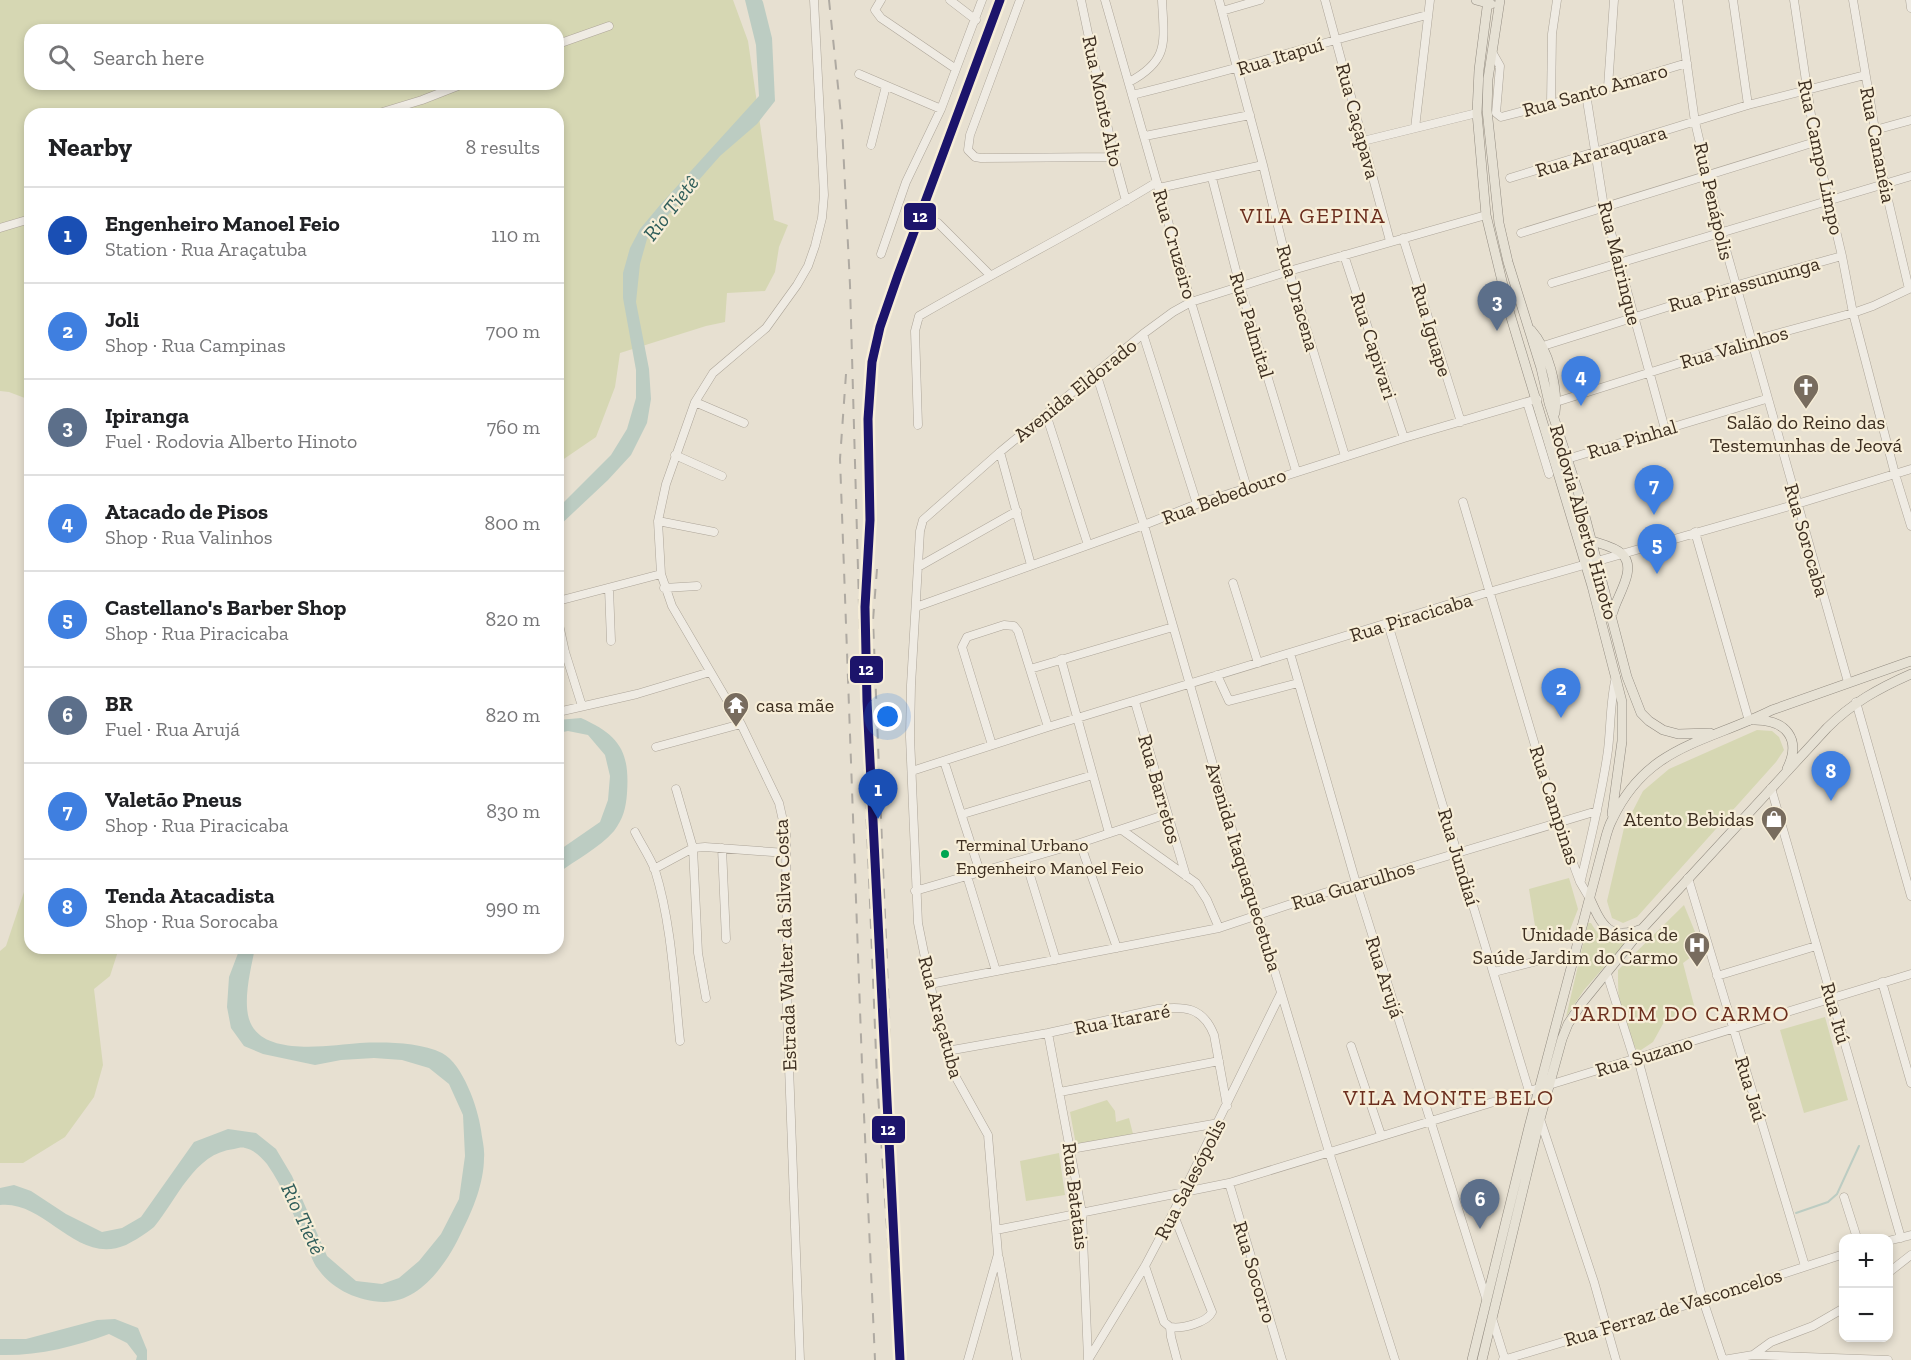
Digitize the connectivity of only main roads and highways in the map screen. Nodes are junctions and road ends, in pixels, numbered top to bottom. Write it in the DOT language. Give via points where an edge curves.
graph roads {
  1 [pos="1476,0"];
  2 [pos="1487,2"];
  3 [pos="1500,2"];
  4 [pos="1527,327"];
  5 [pos="1554,418"];
  6 [pos="1592,540"];
  7 [pos="1612,615"];
  8 [pos="1911,661"];
  9 [pos="1911,674"];
  10 [pos="1750,720"];
  11 [pos="1718,732"];
  12 [pos="1784,775"];
  13 [pos="1611,821"];
  14 [pos="1590,899"];
  15 [pos="1642,929"];
  16 [pos="1544,1086"];
  17 [pos="1472,1360"];
  18 [pos="1482,1360"];
  1 -- 2 [label="main road"];
  2 -- 3 [label="main road"];
  2 -- 13 [label="main road, Rodovia Alberto Hinoto" via="1477,113 1486,215 1532,401 1586,565 1616,675 1624,723"];
  3 -- 4 [label="main road, Rodovia Alberto Hinoto" via="1487,110 1495,193 1508,261"];
  4 -- 5 [label="main road, Rodovia Alberto Hinoto"];
  4 -- 5 [label="main road" via="1543,346 1556,402"];
  5 -- 6 [label="main road, Rodovia Alberto Hinoto"];
  6 -- 7 [label="main road, Rodovia Alberto Hinoto"];
  6 -- 7 [label="main road" via="1623,555 1627,566"];
  7 -- 11 [label="main road, Rodovia Alberto Hinoto" via="1627,677 1641,713 1663,730 1678,734"];
  8 -- 10 [label="main road"];
  9 -- 12 [label="main road" via="1856,702"];
  10 -- 11 [label="main road"];
  10 -- 12 [label="main road" via="1770,721 1789,734 1792,750"];
  11 -- 13 [label="main road" via="1653,765 1633,784"];
  12 -- 15 [label="main road"];
  13 -- 14 [label="main road"];
  14 -- 15 [label="main road" via="1605,928 1623,933"];
  14 -- 16 [label="main road"];
  15 -- 16 [label="main road" via="1568,1024"];
  16 -- 17 [label="main road"];
  16 -- 18 [label="main road" via="1540,1119"];
}
